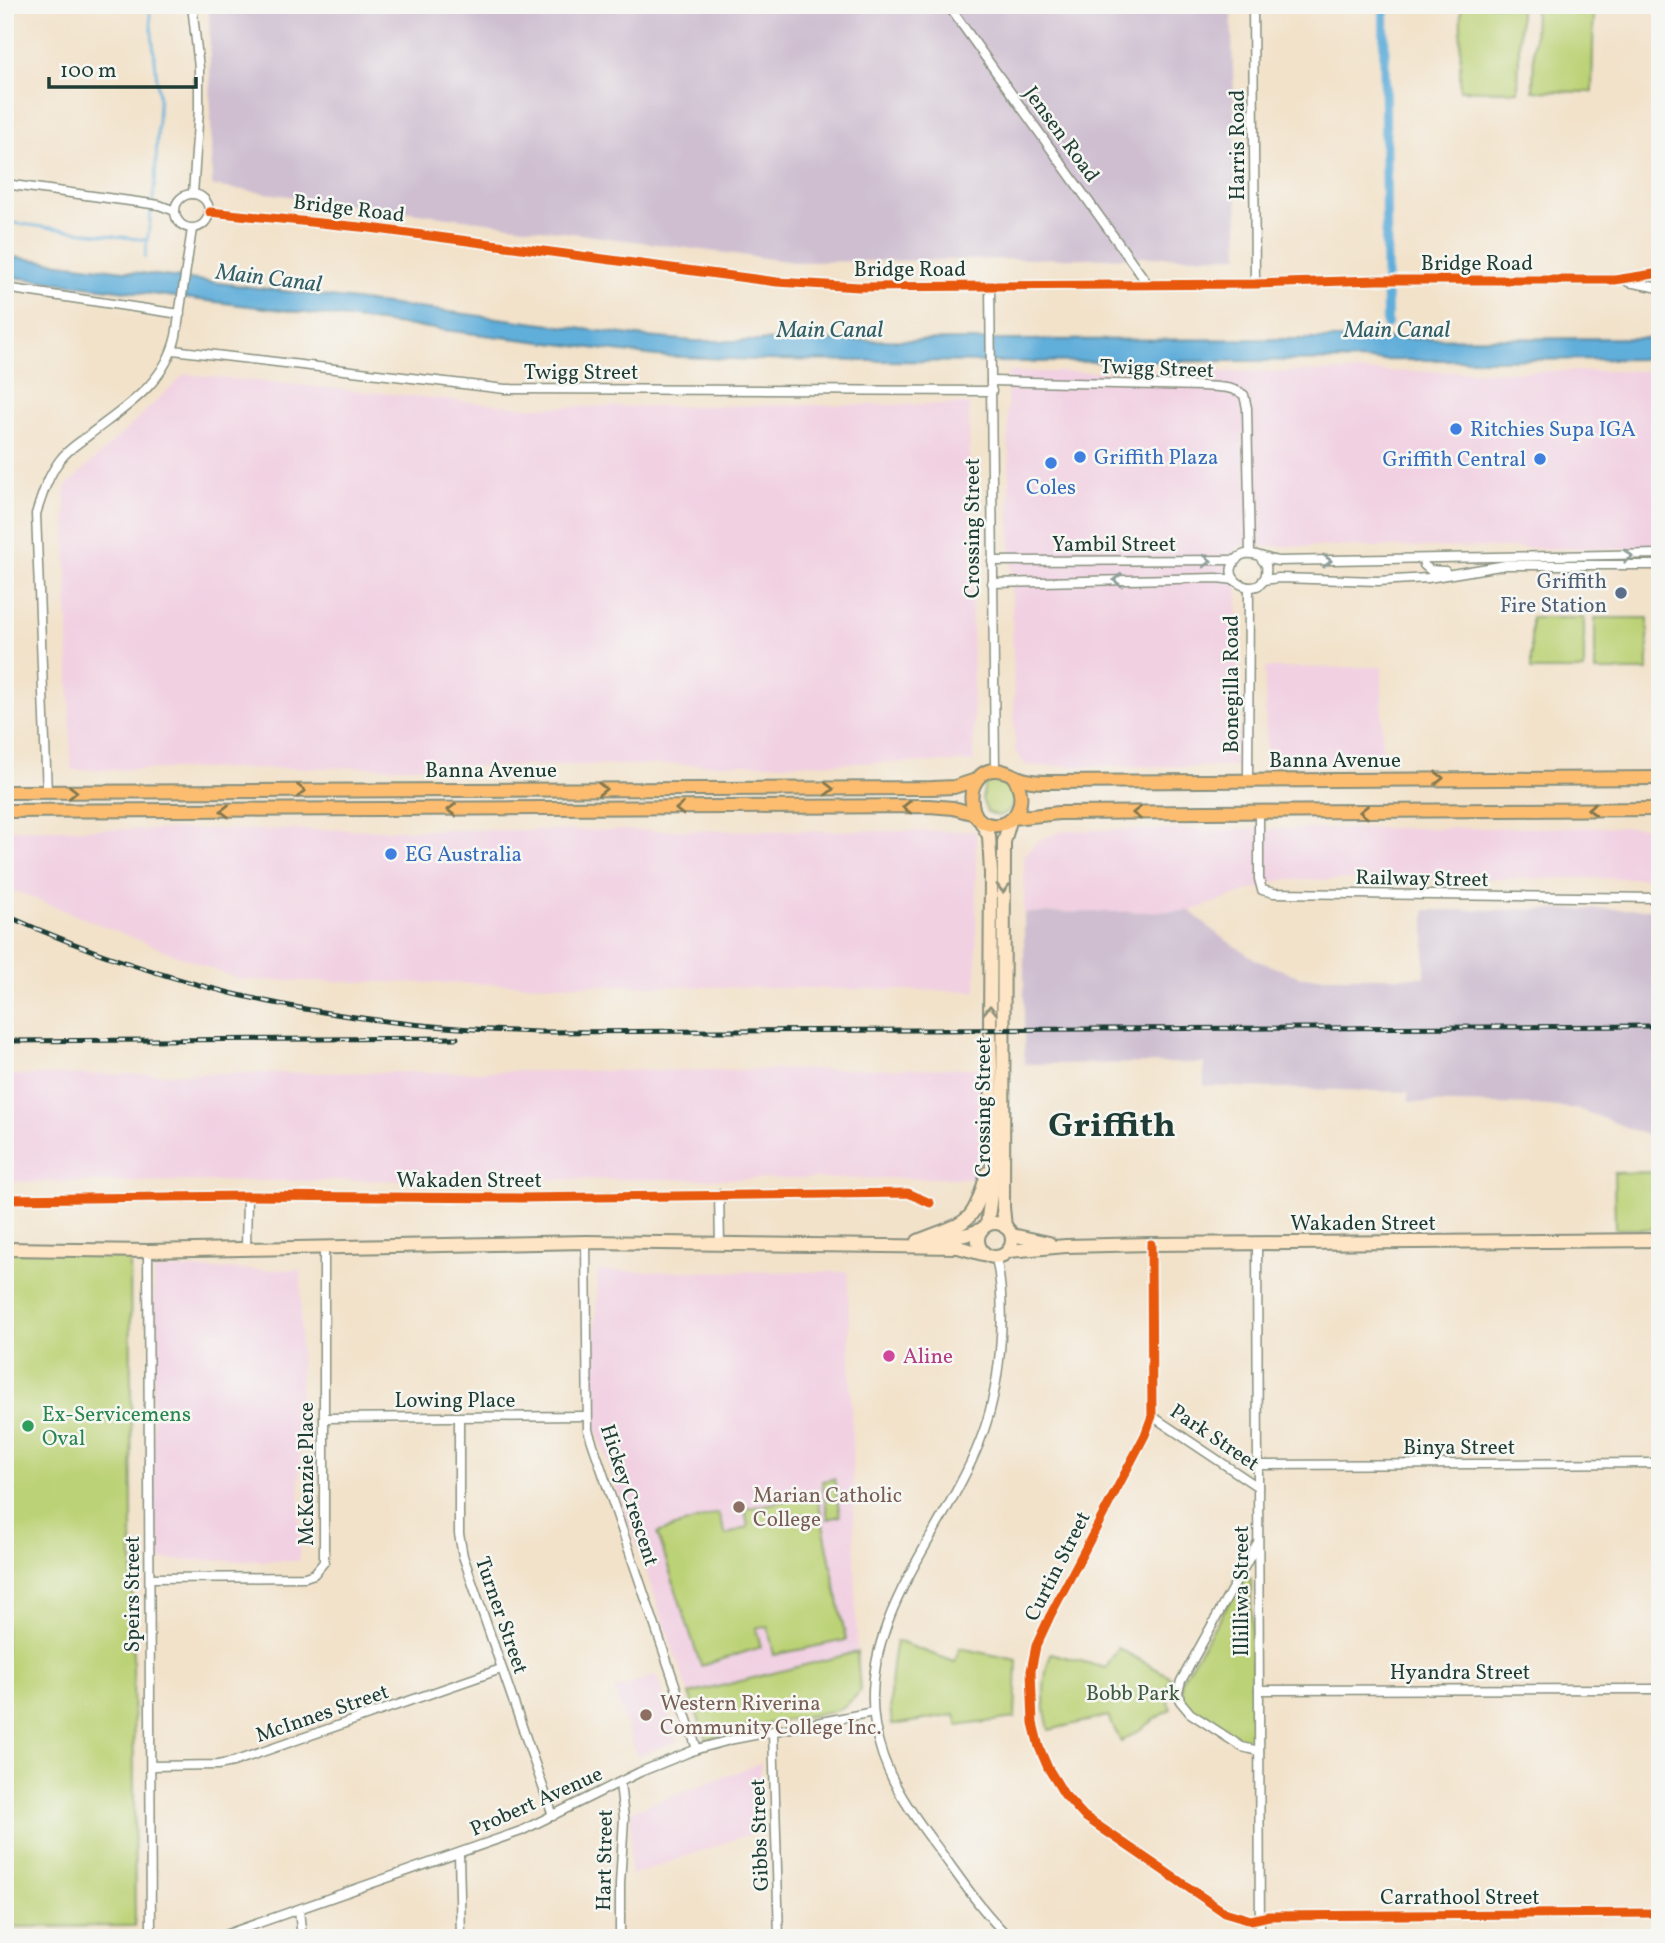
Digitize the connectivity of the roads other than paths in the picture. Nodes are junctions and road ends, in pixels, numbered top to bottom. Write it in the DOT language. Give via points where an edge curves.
graph roads {
  1 [pos="192,5"];
  2 [pos="948,5"];
  3 [pos="1254,5"];
  4 [pos="5,184"];
  5 [pos="193,194"];
  6 [pos="175,211"];
  7 [pos="210,212"];
  8 [pos="192,229"];
  9 [pos="1660,273"];
  10 [pos="1615,280"];
  11 [pos="1147,284"];
  12 [pos="1255,284"];
  13 [pos="990,286"];
  14 [pos="1660,288"];
  15 [pos="5,289"];
  16 [pos="180,314"];
  17 [pos="173,350"];
  18 [pos="991,381"];
  19 [pos="992,391"];
  20 [pos="1250,553"];
  21 [pos="1660,554"];
  22 [pos="1260,557"];
  23 [pos="1236,560"];
  24 [pos="1423,560"];
  25 [pos="992,561"];
  26 [pos="1660,565"];
  27 [pos="1487,570"];
  28 [pos="1235,580"];
  29 [pos="1264,580"];
  30 [pos="992,583"];
  31 [pos="1249,588"];
  32 [pos="995,770"];
  33 [pos="1012,775"];
  34 [pos="1660,778"];
  35 [pos="976,780"];
  36 [pos="1248,780"];
  37 [pos="5,792"];
  38 [pos="47,793"];
  39 [pos="1660,809"];
  40 [pos="5,811"];
  41 [pos="48,812"];
  42 [pos="1259,813"];
  43 [pos="977,817"];
  44 [pos="1012,819"];
  45 [pos="1660,898"];
  46 [pos="993,1147"];
  47 [pos="719,1194"];
  48 [pos="247,1196"];
  49 [pos="5,1199"];
  50 [pos="930,1203"];
  51 [pos="984,1227"];
  52 [pos="1008,1231"];
  53 [pos="1660,1240"];
  54 [pos="918,1241"];
  55 [pos="586,1242"];
  56 [pos="1257,1243"];
  57 [pos="1151,1244"];
  58 [pos="720,1245"];
  59 [pos="886,1245"];
  60 [pos="1066,1246"];
  61 [pos="324,1247"];
  62 [pos="246,1248"];
  63 [pos="5,1249"];
  64 [pos="148,1251"];
  65 [pos="1009,1251"];
  66 [pos="990,1256"];
  67 [pos="586,1416"];
  68 [pos="1152,1416"];
  69 [pos="324,1418"];
  70 [pos="458,1418"];
  71 [pos="1660,1463"];
  72 [pos="1258,1465"];
  73 [pos="1258,1487"];
  74 [pos="1258,1542"];
  75 [pos="150,1578"];
  76 [pos="501,1669"];
  77 [pos="1660,1689"];
  78 [pos="1259,1690"];
  79 [pos="873,1712"];
  80 [pos="773,1731"];
  81 [pos="697,1749"];
  82 [pos="1259,1751"];
  83 [pos="151,1766"];
  84 [pos="620,1783"];
  85 [pos="553,1816"];
  86 [pos="459,1854"];
  87 [pos="299,1910"];
  88 [pos="1660,1913"];
  89 [pos="1260,1918"];
  90 [pos="151,1938"];
  91 [pos="216,1938"];
  92 [pos="302,1938"];
  93 [pos="461,1938"];
  94 [pos="620,1938"];
  95 [pos="779,1938"];
  96 [pos="1010,1938"];
  97 [pos="1260,1938"];
  1 -- 5 [label="street" via="199,68"];
  2 -- 11 [label="street, Jensen Road"];
  3 -- 12 [label="street, Harris Road"];
  4 -- 6 [label="street" via="143,202"];
  5 -- 6 [label="street" via="181,198"];
  5 -- 7 [label="street" via="205,199"];
  6 -- 8 [label="street" via="178,221"];
  7 -- 8 [label="street" via="206,223"];
  7 -- 13 [label="street, Bridge Road" via="370,228 777,282"];
  8 -- 16 [label="street"];
  9 -- 10 [label="street, Bridge Road"];
  10 -- 12 [label="street, Bridge Road"];
  10 -- 14 [label="street, Bridge Road"];
  11 -- 12 [label="street, Bridge Road"];
  11 -- 13 [label="street, Bridge Road"];
  13 -- 18 [label="street, Crossing Street"];
  15 -- 16 [label="street"];
  16 -- 17 [label="street"];
  17 -- 19 [label="street, Twigg Street" via="505,389"];
  17 -- 38 [label="street" via="135,402 61,459 36,514"];
  18 -- 19 [label="street, Crossing Street"];
  18 -- 20 [label="street, Twigg Street" via="1202,386 1238,391 1247,408"];
  19 -- 25 [label="street, Crossing Street"];
  20 -- 22 [label="street"];
  20 -- 23 [label="street"];
  24 -- 21 [label="street, one-way"];
  22 -- 24 [label="street, one-way" via="1278,561"];
  22 -- 29 [label="street" via="1266,565"];
  25 -- 23 [label="street, Yambil Street, one-way"];
  23 -- 28 [label="street"];
  24 -- 27 [label="street" via="1427,568 1437,571"];
  25 -- 30 [label="street, Crossing Street"];
  26 -- 27 [label="street" via="1506,565"];
  27 -- 29 [label="street" via="1378,581"];
  28 -- 30 [label="street, Yambil Street, one-way"];
  28 -- 31 [label="street"];
  29 -- 31 [label="street"];
  30 -- 32 [label="street, Crossing Street"];
  31 -- 36 [label="street, Bonegilla Road"];
  32 -- 33 [label="main road"];
  32 -- 35 [label="main road"];
  33 -- 36 [label="main road, Banna Avenue" via="1049,782"];
  33 -- 44 [label="main road" via="1020,794"];
  36 -- 34 [label="main road, Banna Avenue, one-way"];
  38 -- 35 [label="main road, Banna Avenue, one-way" via="932,788"];
  35 -- 43 [label="main road" via="971,797"];
  37 -- 38 [label="main road, Banna Avenue"];
  38 -- 41 [label="main road"];
  39 -- 42 [label="main road, one-way"];
  40 -- 41 [label="main road, Banna Avenue"];
  43 -- 41 [label="main road, Banna Avenue, one-way" via="929,806"];
  42 -- 44 [label="main road, one-way" via="1059,813"];
  42 -- 45 [label="street, Railway Street" via="1259,879 1262,890 1274,893"];
  43 -- 44 [label="main road" via="994,825"];
  46 -- 43 [label="main road, Crossing Street, one-way" via="991,852 989,836"];
  44 -- 52 [label="main road, Crossing Street, one-way" via="1004,835 1003,869 1003,1206"];
  46 -- 51 [label="main road, Crossing Street"];
  46 -- 54 [label="main road, Crossing Street" via="979,1204 970,1216 950,1230"];
  47 -- 48 [label="street, Wakaden Street"];
  47 -- 50 [label="street, Wakaden Street" via="908,1193"];
  47 -- 58 [label="street"];
  48 -- 49 [label="street, Wakaden Street"];
  48 -- 62 [label="street"];
  51 -- 52 [label="main road" via="996,1223"];
  51 -- 54 [label="main road" via="953,1238"];
  51 -- 66 [label="main road" via="978,1244"];
  52 -- 60 [label="main road, Wakaden Street"];
  52 -- 65 [label="main road"];
  53 -- 56 [label="main road, Wakaden Street"];
  54 -- 59 [label="main road"];
  55 -- 58 [label="main road"];
  55 -- 61 [label="main road"];
  55 -- 67 [label="street, Hickey Crescent"];
  56 -- 57 [label="main road, Wakaden Street"];
  56 -- 72 [label="street, Illilliwa Street"];
  57 -- 60 [label="main road, Wakaden Street"];
  57 -- 68 [label="street, Curtin Street"];
  58 -- 59 [label="main road"];
  59 -- 66 [label="main road" via="958,1247"];
  60 -- 65 [label="main road, Wakaden Street"];
  61 -- 62 [label="main road"];
  61 -- 69 [label="street, McKenzie Place"];
  62 -- 64 [label="main road"];
  63 -- 64 [label="main road"];
  64 -- 75 [label="street, Speirs Street"];
  65 -- 66 [label="main road"];
  66 -- 79 [label="street" via="1000,1291 999,1352 990,1407 980,1442 886,1621 877,1655"];
  67 -- 70 [label="street, Lowing Place"];
  67 -- 81 [label="street, Hickey Crescent"];
  68 -- 73 [label="street, Park Street"];
  68 -- 89 [label="street, Curtin Street" via="1036,1646 1031,1671 1033,1723 1048,1768 1084,1816 1224,1912"];
  69 -- 70 [label="street, Lowing Place"];
  69 -- 75 [label="street, McKenzie Place" via="324,1562 319,1569 305,1577"];
  70 -- 76 [label="street, Turner Street" via="459,1534"];
  71 -- 72 [label="street, Binya Street"];
  72 -- 73 [label="street, Illilliwa Street"];
  73 -- 74 [label="street, Illilliwa Street"];
  74 -- 78 [label="street, Illilliwa Street"];
  74 -- 82 [label="street" via="1178,1692 1190,1713 1241,1747"];
  75 -- 83 [label="street, Speirs Street"];
  76 -- 83 [label="street, McInnes Street" via="233,1762"];
  76 -- 85 [label="street, Turner Street"];
  77 -- 78 [label="street, Hyandra Street"];
  78 -- 82 [label="street, Illilliwa Street"];
  79 -- 80 [label="street, Probert Avenue"];
  79 -- 96 [label="street" via="898,1792 965,1886"];
  80 -- 81 [label="street, Probert Avenue"];
  80 -- 95 [label="street, Gibbs Street"];
  81 -- 84 [label="street, Probert Avenue"];
  82 -- 89 [label="street, Illilliwa Street"];
  83 -- 90 [label="street, Speirs Street"];
  84 -- 85 [label="street, Probert Avenue"];
  84 -- 94 [label="street, Hart Street" via="624,1818"];
  85 -- 86 [label="street, Probert Avenue"];
  86 -- 87 [label="street, Probert Avenue"];
  86 -- 93 [label="street"];
  87 -- 91 [label="street, Probert Avenue"];
  87 -- 92 [label="street"];
  88 -- 89 [label="street, Carrathool Street"];
  89 -- 97 [label="street, Illilliwa Street"];
}
